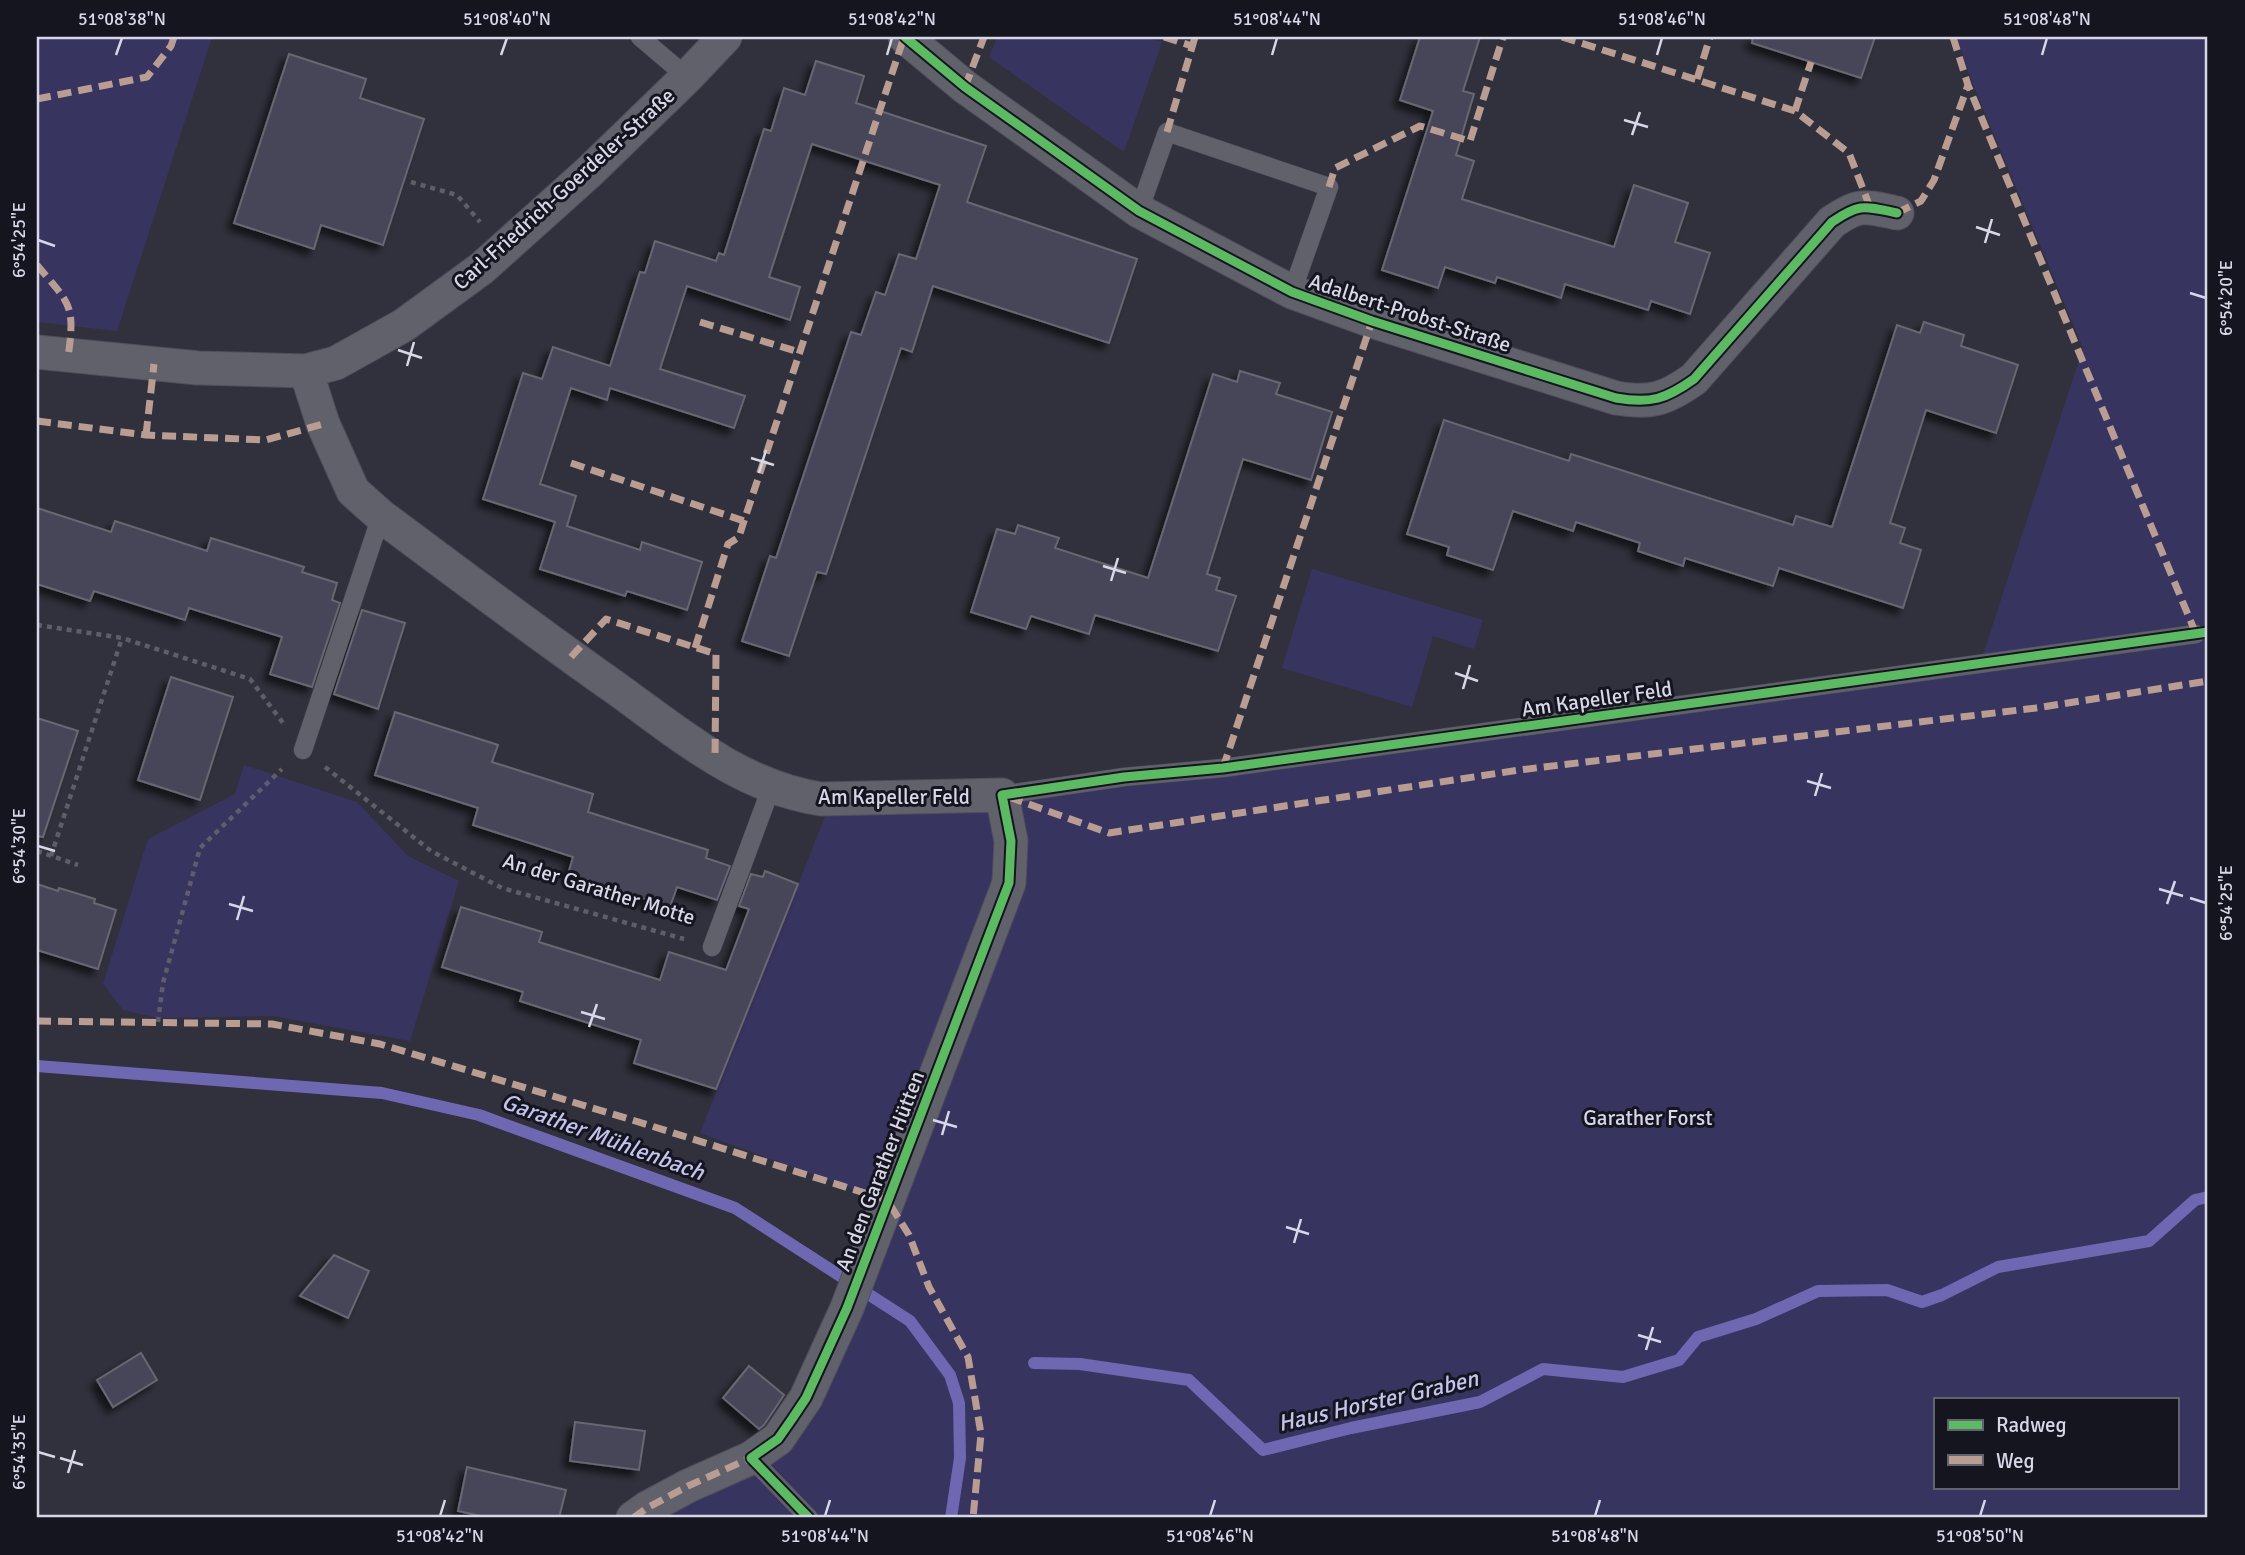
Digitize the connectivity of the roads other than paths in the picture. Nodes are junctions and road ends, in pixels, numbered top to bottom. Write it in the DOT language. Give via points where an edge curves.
graph roads {
  1 [pos="640,37"];
  2 [pos="725,37"];
  3 [pos="905,37"];
  4 [pos="687,77"];
  5 [pos="1139,211"];
  6 [pos="1897,213"];
  7 [pos="1292,292"];
  8 [pos="52,354"];
  9 [pos="306,371"];
  10 [pos="380,516"];
  11 [pos="2196,634"];
  12 [pos="303,750"];
  13 [pos="771,788"];
  14 [pos="1002,795"];
  15 [pos="712,947"];
  16 [pos="751,1458"];
  17 [pos="633,1518"];
  18 [pos="809,1518"];
  1 -- 4 [label="lane"];
  2 -- 4 [label="street, Carl-Friedrich-Goerdeler-Straße"];
  3 -- 5 [label="street, Adalbert-Probst-Straße" via="965,87"];
  4 -- 9 [label="street, Carl-Friedrich-Goerdeler-Straße" via="482,268 404,325 337,363"];
  5 -- 7 [label="street, Adalbert-Probst-Straße"];
  5 -- 7 [label="lane" via="1167,132 1329,187"];
  6 -- 7 [label="street, Adalbert-Probst-Straße" via="1870,207 1852,209 1832,222 1694,379 1652,401 1616,398"];
  8 -- 9 [label="street, Carl-Friedrich-Goerdeler-Straße" via="198,368"];
  9 -- 10 [label="street, Am Kapeller Feld" via="323,424 354,491"];
  10 -- 12 [label="lane"];
  10 -- 13 [label="street, Am Kapeller Feld" via="715,759"];
  11 -- 14 [label="lane, Am Kapeller Feld"];
  13 -- 14 [label="street, Am Kapeller Feld" via="821,799"];
  13 -- 15 [label="lane, An der Garather Motte"];
  14 -- 16 [label="street, An den Garather Hütten" via="1011,841 1009,883 847,1308 793,1419 778,1439"];
  16 -- 17 [label="street, An den Garather Hütten" via="688,1486"];
  16 -- 18 [label="lane"];
}
